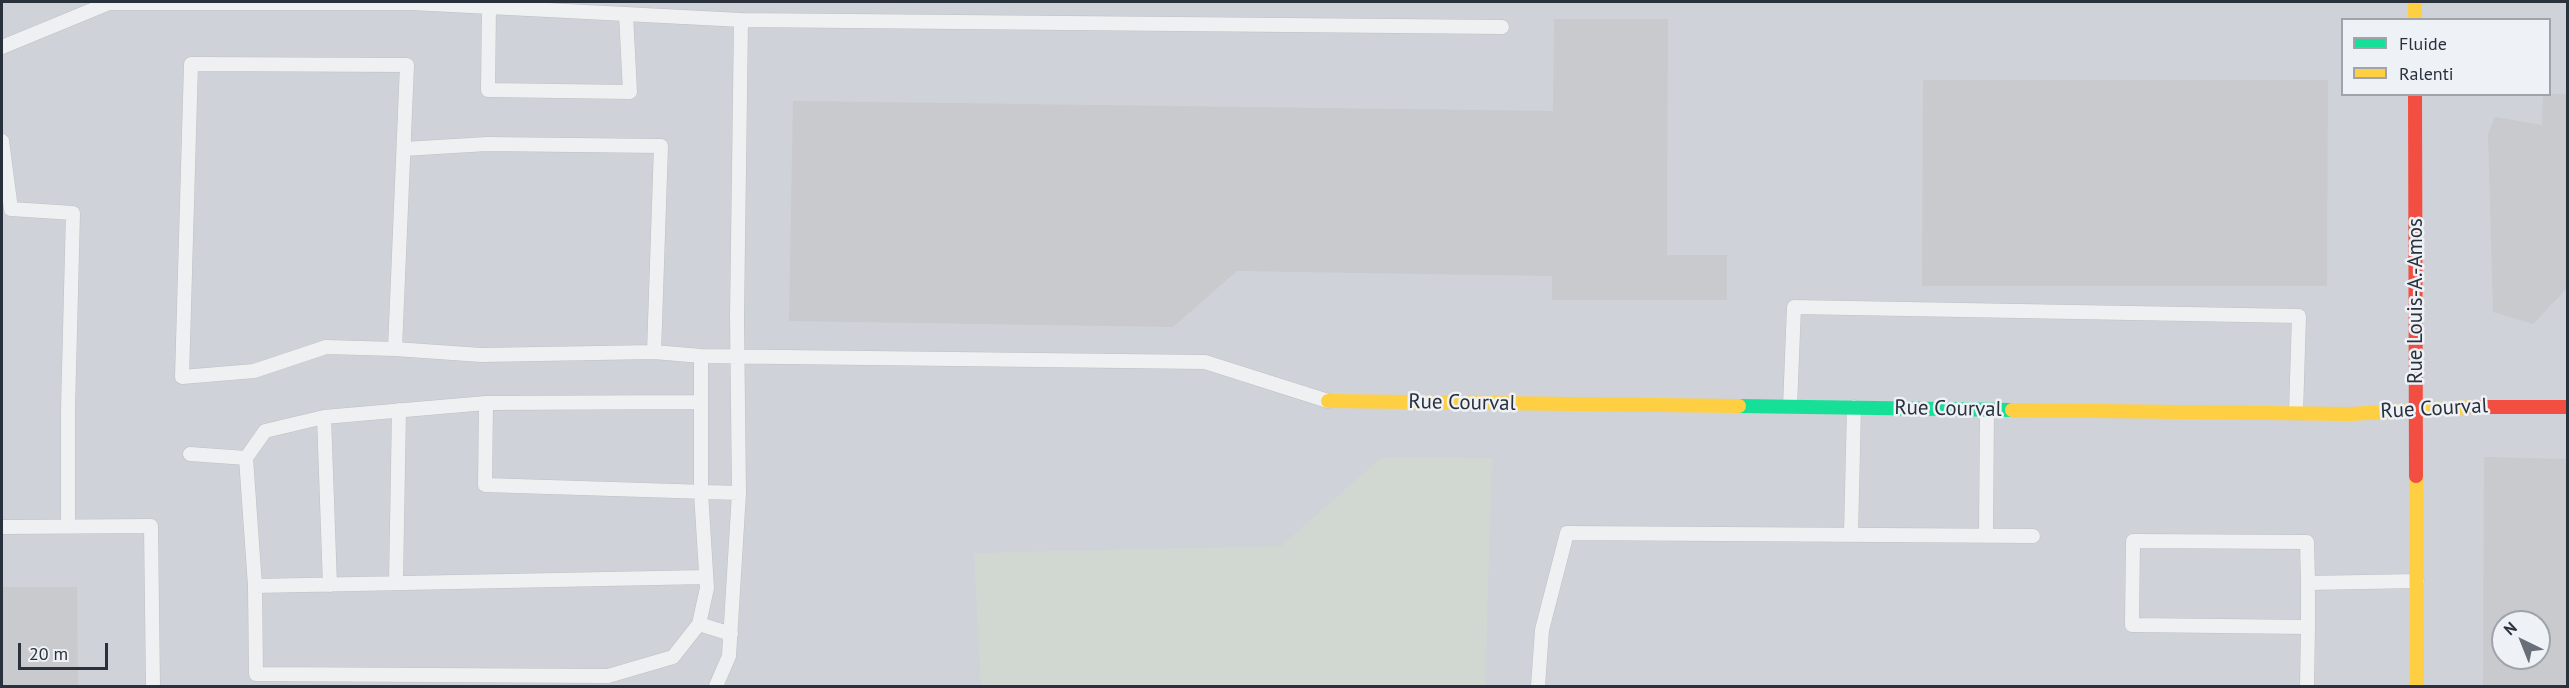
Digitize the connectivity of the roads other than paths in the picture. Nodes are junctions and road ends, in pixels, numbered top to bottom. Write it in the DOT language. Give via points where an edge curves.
graph roads {
  1 [pos="2415,2"];
  2 [pos="489,7"];
  3 [pos="626,14"];
  4 [pos="2415,18"];
  5 [pos="741,20"];
  6 [pos="1502,27"];
  7 [pos="2,47"];
  8 [pos="2415,96"];
  9 [pos="2,141"];
  10 [pos="404,149"];
  11 [pos="6,208"];
  12 [pos="395,349"];
  13 [pos="654,352"];
  14 [pos="701,356"];
  15 [pos="737,356"];
  16 [pos="1328,401"];
  17 [pos="701,402"];
  18 [pos="486,403"];
  19 [pos="2568,406"];
  20 [pos="1790,407"];
  21 [pos="1854,407"];
  22 [pos="1987,409"];
  23 [pos="2416,409"];
  24 [pos="399,410"];
  25 [pos="2296,413"];
  26 [pos="324,417"];
  27 [pos="190,454"];
  28 [pos="246,458"];
  29 [pos="701,493"];
  30 [pos="739,493"];
  31 [pos="68,526"];
  32 [pos="2,527"];
  33 [pos="1851,535"];
  34 [pos="1986,536"];
  35 [pos="2033,536"];
  36 [pos="706,577"];
  37 [pos="2417,581"];
  38 [pos="396,583"];
  39 [pos="2308,583"];
  40 [pos="330,585"];
  41 [pos="255,586"];
  42 [pos="699,624"];
  43 [pos="2308,627"];
  44 [pos="731,634"];
  45 [pos="153,687"];
  46 [pos="716,687"];
  47 [pos="1538,687"];
  48 [pos="2307,687"];
  49 [pos="2417,687"];
  1 -- 4 [label="street"];
  2 -- 3 [label="lane"];
  2 -- 3 [label="lane" via="488,90 630,92"];
  2 -- 7 [label="lane" via="412,3 109,3"];
  3 -- 5 [label="lane"];
  5 -- 6 [label="lane"];
  5 -- 15 [label="lane"];
  8 -- 23 [label="street, Rue Louis-A.-Amos"];
  9 -- 11 [label="lane"];
  10 -- 12 [label="lane"];
  10 -- 12 [label="lane" via="407,64 191,64 182,377 254,371 326,347"];
  10 -- 13 [label="lane" via="487,144 661,147"];
  11 -- 31 [label="lane" via="73,213"];
  12 -- 13 [label="lane" via="481,356"];
  13 -- 14 [label="lane"];
  14 -- 15 [label="lane"];
  14 -- 17 [label="lane"];
  15 -- 16 [label="lane" via="1205,362"];
  15 -- 30 [label="lane"];
  16 -- 20 [label="street, Rue Courval"];
  17 -- 18 [label="lane"];
  17 -- 29 [label="lane"];
  18 -- 24 [label="lane"];
  18 -- 29 [label="lane" via="484,485"];
  19 -- 23 [label="street, Rue Courval"];
  20 -- 21 [label="street, Rue Courval"];
  20 -- 25 [label="lane" via="1794,307 2300,316"];
  21 -- 22 [label="street, Rue Courval"];
  21 -- 33 [label="lane"];
  22 -- 25 [label="street, Rue Courval"];
  22 -- 34 [label="lane"];
  23 -- 25 [label="street, Rue Courval"];
  23 -- 37 [label="street, Rue Louis-A.-Amos"];
  24 -- 26 [label="lane"];
  24 -- 38 [label="lane"];
  26 -- 28 [label="lane" via="265,431"];
  26 -- 40 [label="lane"];
  27 -- 28 [label="lane"];
  28 -- 41 [label="lane"];
  29 -- 30 [label="lane"];
  29 -- 36 [label="lane"];
  30 -- 44 [label="lane"];
  31 -- 32 [label="lane"];
  31 -- 45 [label="lane" via="151,526"];
  33 -- 34 [label="lane"];
  33 -- 47 [label="lane" via="1567,533 1542,630"];
  34 -- 35 [label="lane"];
  36 -- 38 [label="lane"];
  36 -- 42 [label="lane"];
  37 -- 39 [label="lane"];
  37 -- 49 [label="street, Rue Louis-A.-Amos"];
  38 -- 40 [label="lane"];
  39 -- 43 [label="lane"];
  39 -- 43 [label="lane" via="2307,542 2133,541 2132,625"];
  40 -- 41 [label="lane"];
  41 -- 42 [label="lane" via="256,675 608,676 673,657"];
  42 -- 44 [label="lane"];
  43 -- 48 [label="lane"];
  44 -- 46 [label="lane" via="729,656"];
}
